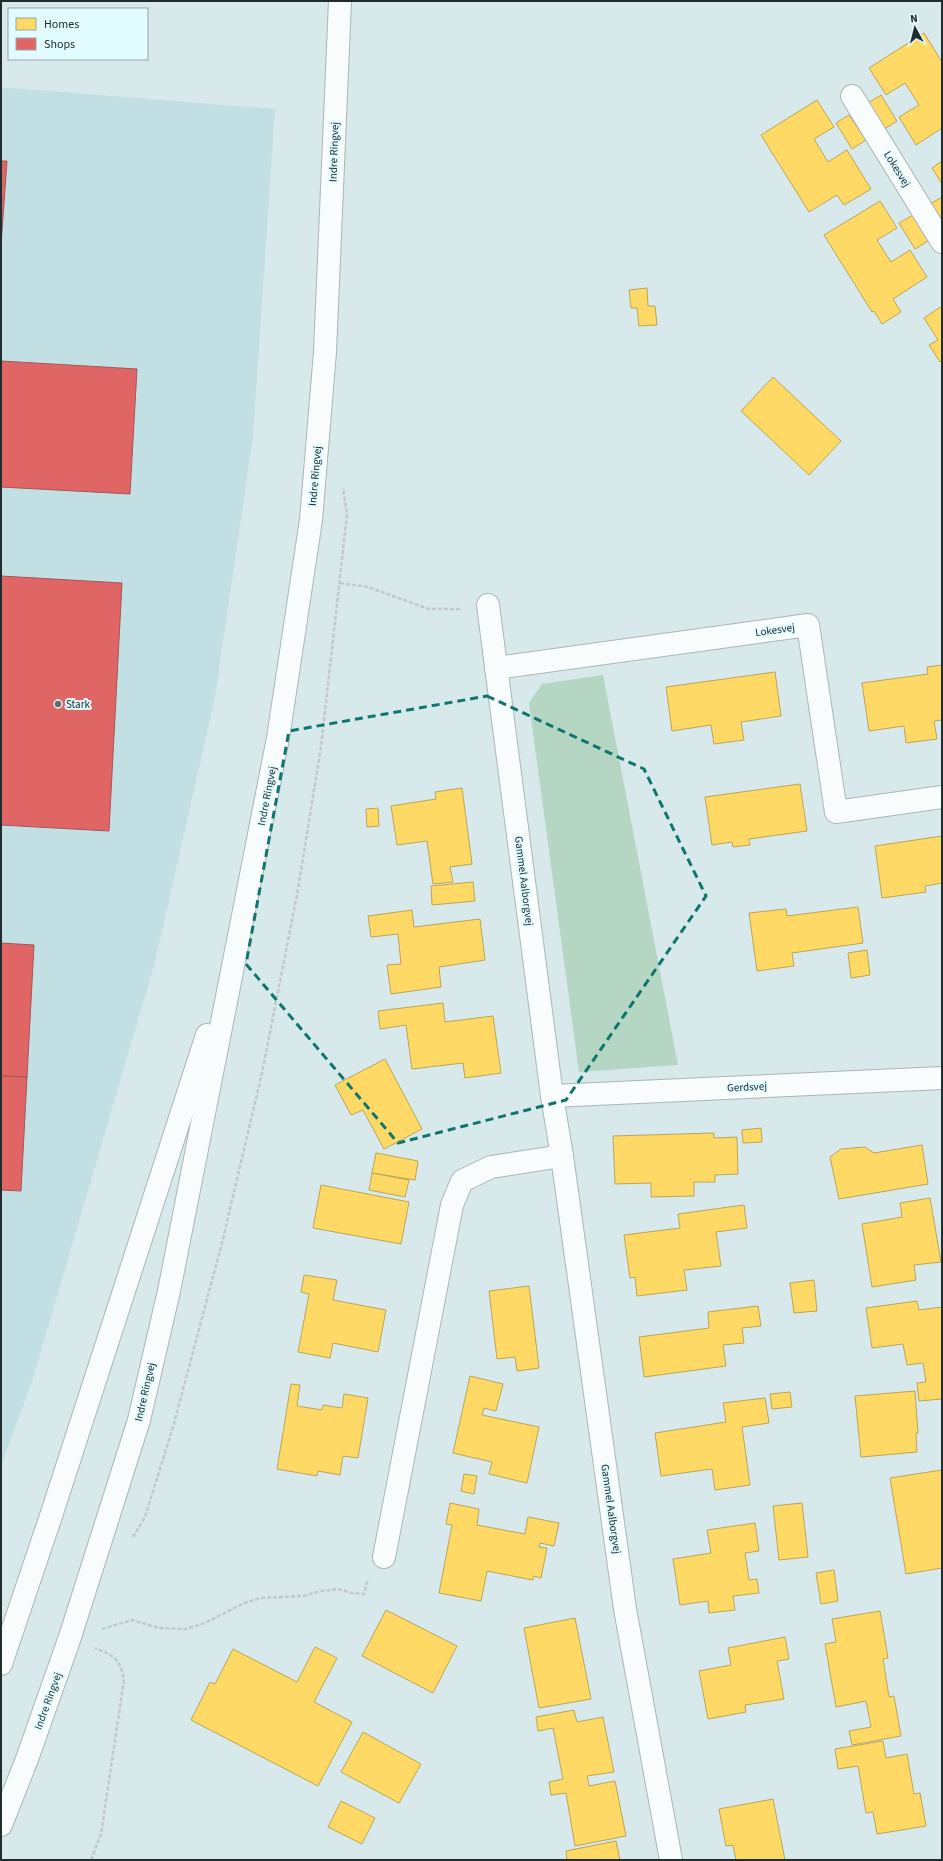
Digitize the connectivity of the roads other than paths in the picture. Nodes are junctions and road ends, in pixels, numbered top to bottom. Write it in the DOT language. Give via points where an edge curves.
graph roads {
  1 [pos="340,1"];
  2 [pos="852,96"];
  3 [pos="942,242"];
  4 [pos="488,605"];
  5 [pos="496,668"];
  6 [pos="942,797"];
  7 [pos="237,944"];
  8 [pos="942,1078"];
  9 [pos="552,1096"];
  10 [pos="562,1156"];
  11 [pos="384,1557"];
  12 [pos="1,1664"];
  13 [pos="1,1825"];
  14 [pos="671,1860"];
  1 -- 7 [label="street, Indre Ringvej" via="325,352 311,520 278,738"];
  2 -- 3 [label="street, Lokesvej"];
  4 -- 5 [label="street, Gammel Aalborgvej"];
  5 -- 6 [label="street, Lokesvej" via="808,625 836,812"];
  5 -- 9 [label="street, Gammel Aalborgvej"];
  7 -- 12 [label="street, Indre Ringvej"];
  7 -- 13 [label="street, Indre Ringvej" via="169,1291 139,1420 70,1638"];
  8 -- 9 [label="street, Gerdsvej"];
  9 -- 10 [label="street, Gammel Aalborgvej"];
  10 -- 11 [label="street" via="492,1167 462,1181 452,1205"];
  10 -- 14 [label="street, Gammel Aalborgvej" via="625,1608"];
}
